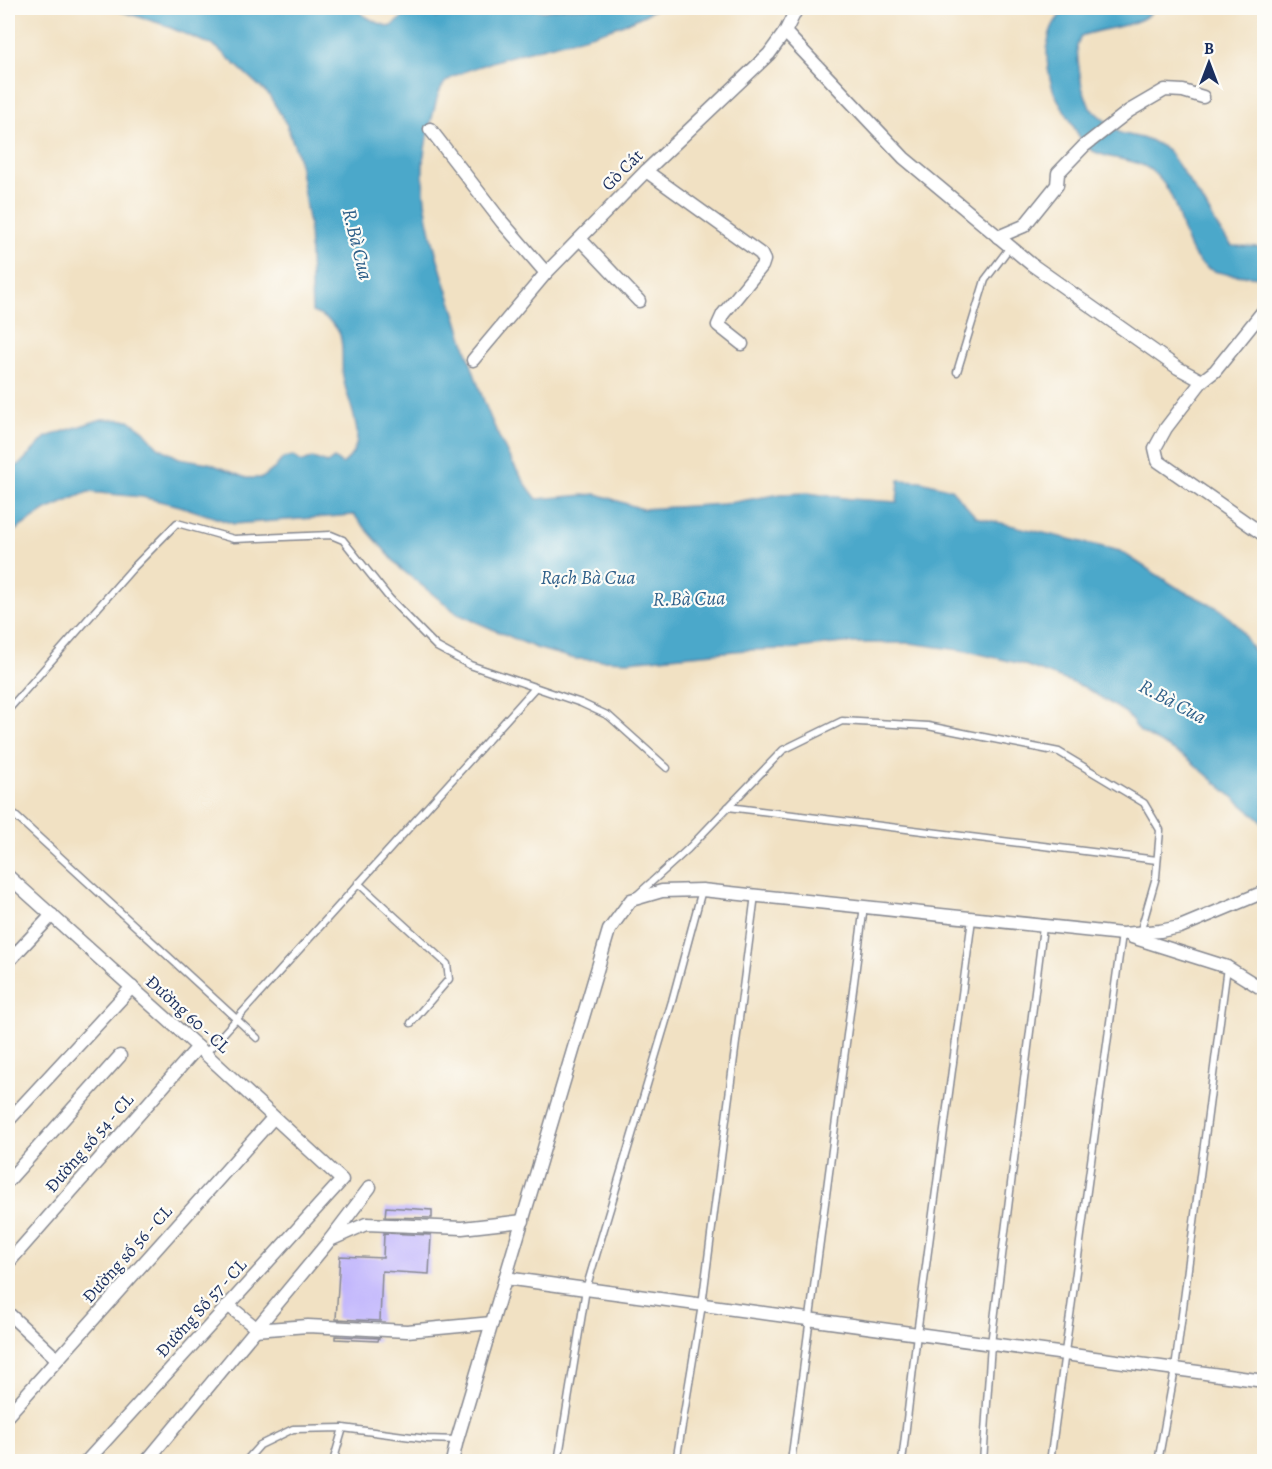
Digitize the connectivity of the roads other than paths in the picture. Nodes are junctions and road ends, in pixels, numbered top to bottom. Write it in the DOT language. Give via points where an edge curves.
graph roads {
  1 [pos="797,8"];
  2 [pos="785,32"];
  3 [pos="1203,98"];
  4 [pos="430,129"];
  5 [pos="646,171"];
  6 [pos="998,237"];
  7 [pos="580,239"];
  8 [pos="1010,247"];
  9 [pos="546,273"];
  10 [pos="639,301"];
  11 [pos="1264,310"];
  12 [pos="742,344"];
  13 [pos="473,360"];
  14 [pos="957,372"];
  15 [pos="1202,381"];
  16 [pos="1264,535"];
  17 [pos="534,688"];
  18 [pos="8,710"];
  19 [pos="667,768"];
  20 [pos="728,807"];
  21 [pos="8,809"];
  22 [pos="1157,860"];
  23 [pos="8,876"];
  24 [pos="358,883"];
  25 [pos="702,890"];
  26 [pos="1264,892"];
  27 [pos="755,895"];
  28 [pos="632,900"];
  29 [pos="864,906"];
  30 [pos="52,915"];
  31 [pos="972,919"];
  32 [pos="1043,927"];
  33 [pos="1122,934"];
  34 [pos="1140,934"];
  35 [pos="8,962"];
  36 [pos="1227,967"];
  37 [pos="132,987"];
  38 [pos="1264,990"];
  39 [pos="236,1019"];
  40 [pos="411,1023"];
  41 [pos="257,1038"];
  42 [pos="202,1050"];
  43 [pos="120,1056"];
  44 [pos="273,1118"];
  45 [pos="8,1121"];
  46 [pos="342,1180"];
  47 [pos="8,1181"];
  48 [pos="370,1187"];
  49 [pos="523,1221"];
  50 [pos="328,1241"];
  51 [pos="8,1263"];
  52 [pos="505,1278"];
  53 [pos="586,1289"];
  54 [pos="228,1305"];
  55 [pos="702,1305"];
  56 [pos="8,1313"];
  57 [pos="810,1320"];
  58 [pos="492,1323"];
  59 [pos="255,1329"];
  60 [pos="917,1334"];
  61 [pos="991,1344"];
  62 [pos="1064,1354"];
  63 [pos="57,1359"];
  64 [pos="1175,1369"];
  65 [pos="1264,1381"];
  66 [pos="8,1415"];
  67 [pos="343,1428"];
  68 [pos="457,1440"];
  69 [pos="86,1461"];
  70 [pos="146,1461"];
  71 [pos="245,1461"];
  72 [pos="333,1461"];
  73 [pos="452,1461"];
  74 [pos="558,1461"];
  75 [pos="676,1461"];
  76 [pos="790,1461"];
  77 [pos="902,1461"];
  78 [pos="982,1461"];
  79 [pos="1050,1461"];
  80 [pos="1158,1461"];
  1 -- 2 [label="street, Gò Cát"];
  2 -- 5 [label="street, Gò Cát" via="765,58"];
  2 -- 6 [label="street" via="904,158"];
  3 -- 6 [label="street" via="1165,90 1129,111 1084,146 1059,173 1057,185 1024,226"];
  4 -- 9 [label="street"];
  5 -- 7 [label="street, Gò Cát"];
  5 -- 12 [label="street" via="761,254 762,266 718,325"];
  6 -- 8 [label="street"];
  7 -- 9 [label="street, Gò Cát"];
  7 -- 10 [label="street"];
  8 -- 14 [label="lane" via="985,280"];
  8 -- 15 [label="street" via="1178,368"];
  9 -- 13 [label="street, Gò Cát"];
  11 -- 15 [label="street" via="1215,371"];
  15 -- 16 [label="street" via="1166,428 1155,448 1158,461"];
  17 -- 18 [label="lane" via="470,665 437,647 390,599 343,540 331,536 234,539 177,523"];
  17 -- 19 [label="lane" via="609,716"];
  17 -- 24 [label="lane"];
  20 -- 22 [label="lane"];
  20 -- 22 [label="lane" via="783,750 842,721 928,726 1059,752 1144,804 1160,830"];
  20 -- 28 [label="lane"];
  21 -- 39 [label="lane"];
  22 -- 34 [label="lane"];
  23 -- 30 [label="street, Đường 60 - CL"];
  24 -- 39 [label="lane"];
  24 -- 40 [label="lane" via="447,964 449,979"];
  25 -- 27 [label="street"];
  25 -- 28 [label="street" via="662,891"];
  25 -- 53 [label="lane"];
  26 -- 34 [label="street" via="1180,927"];
  27 -- 29 [label="street"];
  27 -- 55 [label="lane"];
  28 -- 49 [label="street" via="609,930"];
  29 -- 31 [label="street"];
  29 -- 57 [label="lane"];
  30 -- 35 [label="street"];
  30 -- 37 [label="street, Đường 60 - CL"];
  31 -- 32 [label="street"];
  31 -- 60 [label="lane"];
  32 -- 33 [label="street"];
  32 -- 61 [label="lane"];
  33 -- 34 [label="street"];
  33 -- 36 [label="street"];
  33 -- 62 [label="lane"];
  36 -- 38 [label="street"];
  36 -- 64 [label="lane"];
  37 -- 42 [label="street, Đường 60 - CL"];
  37 -- 45 [label="street"];
  39 -- 41 [label="lane"];
  39 -- 42 [label="lane"];
  42 -- 44 [label="street, Đường 60 - CL"];
  42 -- 51 [label="street, Đường số 54 - CL"];
  43 -- 47 [label="street"];
  44 -- 46 [label="street, Đường 60 - CL"];
  44 -- 63 [label="street, Đường số 56 - CL"];
  46 -- 54 [label="street, Đường Số 57 - CL"];
  48 -- 50 [label="street"];
  49 -- 50 [label="street" via="462,1228 366,1224"];
  49 -- 52 [label="street"];
  50 -- 59 [label="street"];
  52 -- 53 [label="street"];
  52 -- 58 [label="street"];
  53 -- 55 [label="street"];
  53 -- 74 [label="lane"];
  54 -- 59 [label="street"];
  54 -- 69 [label="street, Đường Số 57 - CL"];
  55 -- 57 [label="street"];
  55 -- 75 [label="lane"];
  56 -- 63 [label="street"];
  57 -- 60 [label="street"];
  57 -- 76 [label="lane"];
  58 -- 59 [label="street" via="407,1331 308,1326"];
  58 -- 68 [label="street"];
  59 -- 70 [label="street"];
  60 -- 61 [label="street"];
  60 -- 77 [label="lane"];
  61 -- 62 [label="street"];
  61 -- 78 [label="lane"];
  62 -- 64 [label="street"];
  62 -- 79 [label="lane"];
  63 -- 66 [label="street, Đường số 56 - CL"];
  64 -- 65 [label="street"];
  64 -- 80 [label="lane"];
  67 -- 68 [label="lane"];
  67 -- 71 [label="lane" via="293,1429 260,1445"];
  67 -- 72 [label="lane"];
  68 -- 73 [label="street"];
}
